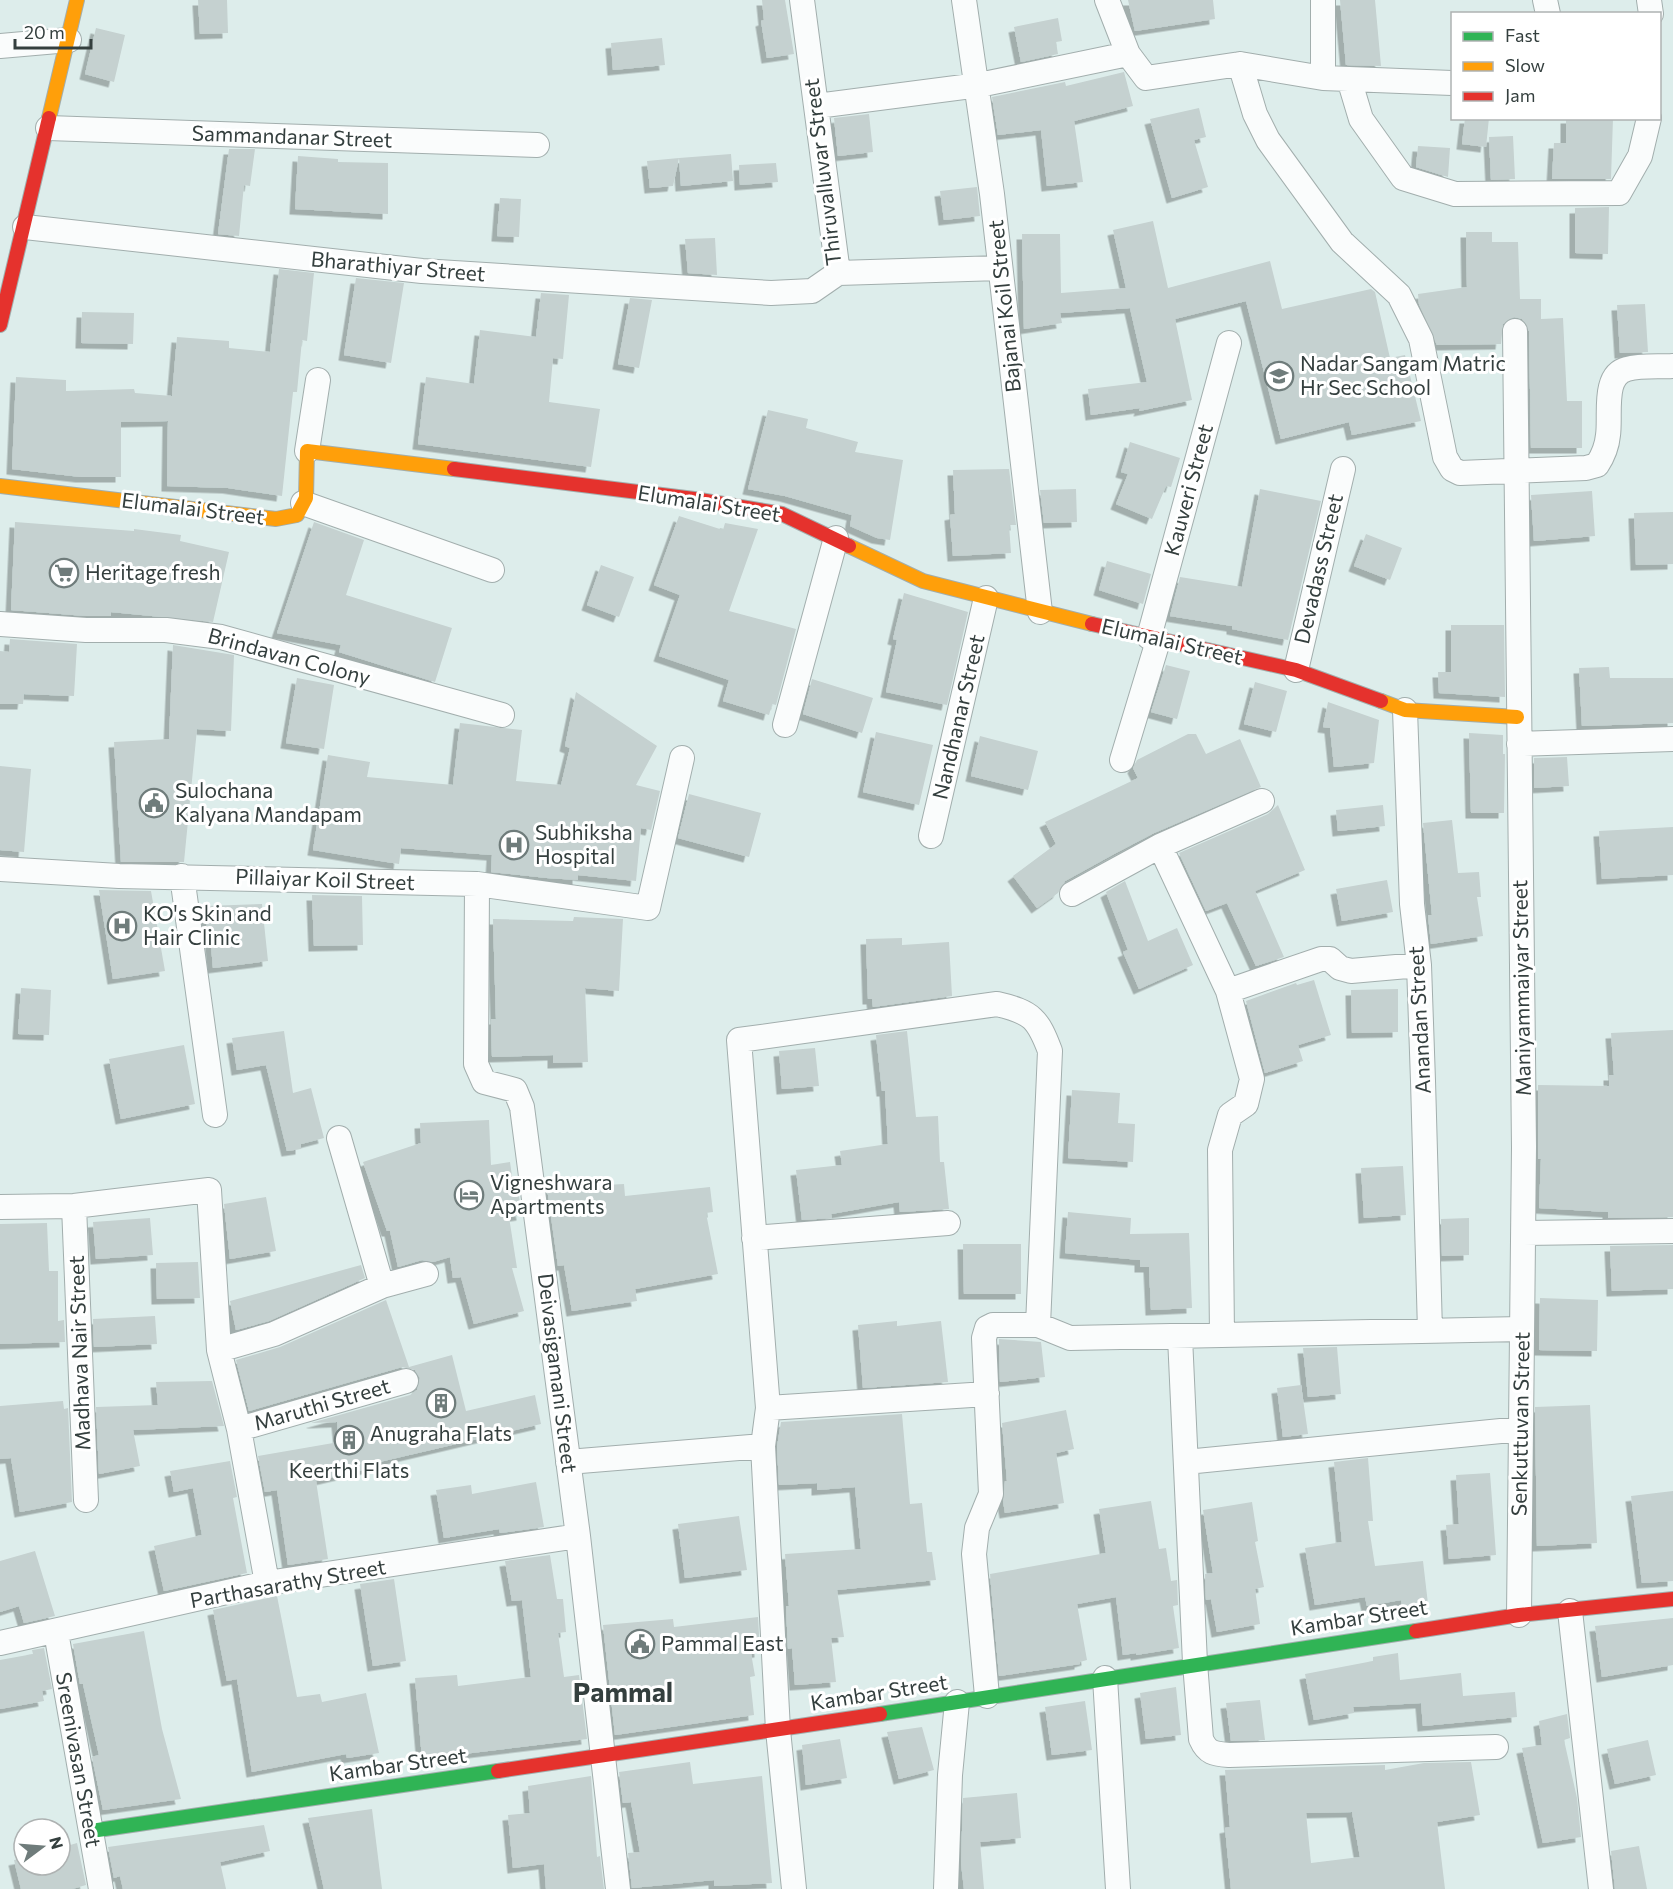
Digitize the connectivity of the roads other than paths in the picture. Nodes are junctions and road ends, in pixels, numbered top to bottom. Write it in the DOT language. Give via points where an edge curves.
graph roads {
  1 [pos="77,0"];
  2 [pos="802,0"];
  3 [pos="964,0"];
  4 [pos="1107,0"];
  5 [pos="1323,0"];
  6 [pos="69,40"];
  7 [pos="0,46"];
  8 [pos="1128,54"];
  9 [pos="1240,64"];
  10 [pos="1323,78"];
  11 [pos="1349,79"];
  12 [pos="1451,83"];
  13 [pos="979,85"];
  14 [pos="817,106"];
  15 [pos="1649,120"];
  16 [pos="48,128"];
  17 [pos="537,146"];
  18 [pos="25,227"];
  19 [pos="1000,268"];
  20 [pos="838,273"];
  21 [pos="771,293"];
  22 [pos="0,325"];
  23 [pos="1515,331"];
  24 [pos="1229,343"];
  25 [pos="1673,366"];
  26 [pos="318,380"];
  27 [pos="308,451"];
  28 [pos="1342,469"];
  29 [pos="1515,471"];
  30 [pos="0,486"];
  31 [pos="303,503"];
  32 [pos="836,538"];
  33 [pos="492,570"];
  34 [pos="987,598"];
  35 [pos="1040,612"];
  36 [pos="0,624"];
  37 [pos="1154,639"];
  38 [pos="1296,670"];
  39 [pos="1405,710"];
  40 [pos="502,715"];
  41 [pos="1517,717"];
  42 [pos="785,725"];
  43 [pos="1673,739"];
  44 [pos="1519,744"];
  45 [pos="682,758"];
  46 [pos="1122,759"];
  47 [pos="1262,801"];
  48 [pos="931,836"];
  49 [pos="1160,846"];
  50 [pos="0,869"];
  51 [pos="182,876"];
  52 [pos="477,884"];
  53 [pos="1072,894"];
  54 [pos="1419,965"];
  55 [pos="1228,991"];
  56 [pos="215,1115"];
  57 [pos="339,1138"];
  58 [pos="74,1206"];
  59 [pos="0,1207"];
  60 [pos="948,1222"];
  61 [pos="1673,1231"];
  62 [pos="1524,1233"];
  63 [pos="754,1238"];
  64 [pos="426,1274"];
  65 [pos="382,1286"];
  66 [pos="1038,1325"];
  67 [pos="1522,1329"];
  68 [pos="1430,1331"];
  69 [pos="1222,1335"];
  70 [pos="1180,1338"];
  71 [pos="219,1350"];
  72 [pos="406,1381"];
  73 [pos="987,1394"];
  74 [pos="768,1408"];
  75 [pos="239,1429"];
  76 [pos="1521,1429"];
  77 [pos="763,1446"];
  78 [pos="568,1462"];
  79 [pos="1186,1462"];
  80 [pos="86,1500"];
  81 [pos="578,1536"];
  82 [pos="267,1583"];
  83 [pos="1673,1599"];
  84 [pos="1570,1611"];
  85 [pos="1519,1615"];
  86 [pos="56,1632"];
  87 [pos="0,1642"];
  88 [pos="1195,1664"];
  89 [pos="1105,1678"];
  90 [pos="987,1696"];
  91 [pos="957,1702"];
  92 [pos="778,1730"];
  93 [pos="1496,1748"];
  94 [pos="602,1757"];
  95 [pos="91,1831"];
  96 [pos="101,1889"];
  97 [pos="618,1889"];
  98 [pos="794,1889"];
  99 [pos="946,1889"];
  100 [pos="1118,1889"];
  101 [pos="1601,1889"];
  1 -- 6 [label="street"];
  2 -- 14 [label="street, Thiruvalluvar Street"];
  3 -- 13 [label="street, Bajanai Koil Street"];
  4 -- 8 [label="street"];
  5 -- 10 [label="street"];
  6 -- 7 [label="street"];
  6 -- 16 [label="street"];
  8 -- 9 [label="street" via="1146,78"];
  8 -- 13 [label="street"];
  9 -- 10 [label="street"];
  9 -- 29 [label="street" via="1255,114 1268,140 1342,242 1399,295 1421,339 1445,457 1452,469 1460,473"];
  10 -- 11 [label="street"];
  11 -- 12 [label="street"];
  11 -- 15 [label="street" via="1361,118 1403,178 1455,194 1619,193 1640,156"];
  13 -- 14 [label="street"];
  13 -- 19 [label="street, Bajanai Koil Street"];
  14 -- 20 [label="street, Thiruvalluvar Street"];
  16 -- 17 [label="street, Sammandanar Street"];
  16 -- 18 [label="street"];
  18 -- 21 [label="street, Bharathiyar Street" via="422,271"];
  18 -- 22 [label="street"];
  19 -- 20 [label="street"];
  19 -- 35 [label="street, Bajanai Koil Street"];
  20 -- 21 [label="street, Thiruvalluvar Street" via="812,291"];
  23 -- 29 [label="street, Maniyammaiyar Street"];
  24 -- 37 [label="street, Kauveri Street"];
  25 -- 29 [label="street" via="1618,373 1612,381 1604,455 1597,465"];
  26 -- 27 [label="street"];
  27 -- 31 [label="street"];
  27 -- 32 [label="street, Elumalai Street" via="694,499 782,514"];
  28 -- 38 [label="street, Devadass Street"];
  29 -- 41 [label="street, Maniyammaiyar Street"];
  30 -- 31 [label="street, Elumalai Street" via="276,519 297,515"];
  31 -- 33 [label="street"];
  32 -- 34 [label="street, Elumalai Street" via="923,581"];
  32 -- 42 [label="street"];
  34 -- 35 [label="street, Elumalai Street"];
  34 -- 48 [label="street, Nandhanar Street"];
  35 -- 37 [label="street, Elumalai Street"];
  36 -- 40 [label="street, Brindavan Colony" via="166,630 221,637"];
  37 -- 38 [label="street, Elumalai Street"];
  37 -- 46 [label="street, Kauveri Street"];
  38 -- 39 [label="street, Elumalai Street"];
  39 -- 41 [label="street, Elumalai Street"];
  39 -- 54 [label="street, Anandan Street" via="1412,904"];
  41 -- 44 [label="street, Maniyammaiyar Street"];
  43 -- 44 [label="street"];
  44 -- 62 [label="street, Maniyammaiyar Street"];
  45 -- 52 [label="street, Pillaiyar Koil Street" via="648,908"];
  47 -- 49 [label="street"];
  49 -- 53 [label="street"];
  49 -- 55 [label="street"];
  50 -- 51 [label="street, Pillaiyar Koil Street"];
  51 -- 52 [label="street, Pillaiyar Koil Street"];
  51 -- 56 [label="street"];
  52 -- 78 [label="street, Deivasigamani Street" via="476,1064 484,1082 515,1090 522,1107"];
  54 -- 55 [label="street" via="1352,971 1340,968 1330,959 1321,959"];
  54 -- 68 [label="street, Anandan Street"];
  55 -- 69 [label="street" via="1252,1079 1246,1104 1230,1115 1220,1150"];
  57 -- 65 [label="street"];
  58 -- 59 [label="street"];
  58 -- 71 [label="street" via="209,1190"];
  58 -- 80 [label="street, Madhava Nair Street"];
  60 -- 63 [label="street"];
  61 -- 62 [label="street"];
  62 -- 67 [label="street, Senkuttuvan Street"];
  63 -- 66 [label="street" via="739,1040 997,1004 1023,1010 1040,1025 1050,1052"];
  63 -- 74 [label="street"];
  64 -- 65 [label="street"];
  65 -- 71 [label="street" via="274,1334"];
  66 -- 70 [label="street" via="1070,1338"];
  66 -- 73 [label="street" via="987,1328"];
  67 -- 68 [label="street"];
  67 -- 76 [label="street, Senkuttuvan Street"];
  68 -- 69 [label="street"];
  69 -- 70 [label="street"];
  70 -- 79 [label="street"];
  71 -- 75 [label="street"];
  72 -- 75 [label="street, Maruthi Street"];
  73 -- 74 [label="street"];
  73 -- 90 [label="street" via="991,1494 977,1528 974,1554"];
  74 -- 77 [label="street"];
  75 -- 82 [label="street"];
  76 -- 79 [label="street"];
  76 -- 85 [label="street, Senkuttuvan Street"];
  77 -- 78 [label="street"];
  77 -- 92 [label="street"];
  78 -- 81 [label="street, Deivasigamani Street"];
  79 -- 88 [label="street"];
  81 -- 82 [label="street, Parthasarathy Street"];
  81 -- 94 [label="street, Deivasigamani Street"];
  82 -- 86 [label="street, Parthasarathy Street"];
  83 -- 84 [label="street, Kambar Street"];
  84 -- 85 [label="street, Kambar Street"];
  84 -- 101 [label="street"];
  85 -- 88 [label="street, Kambar Street"];
  86 -- 87 [label="street, Parthasarathy Street"];
  86 -- 95 [label="street, Sreenivasan Street"];
  88 -- 89 [label="street, Kambar Street"];
  88 -- 93 [label="street" via="1201,1739 1205,1749 1214,1754"];
  89 -- 90 [label="street, Kambar Street"];
  89 -- 100 [label="street"];
  90 -- 91 [label="street, Kambar Street"];
  91 -- 92 [label="street, Kambar Street"];
  91 -- 99 [label="street"];
  92 -- 94 [label="street, Kambar Street"];
  92 -- 98 [label="street"];
  94 -- 95 [label="street, Kambar Street"];
  94 -- 97 [label="street, Deivasigamani Street"];
  95 -- 96 [label="street, Sreenivasan Street"];
}
